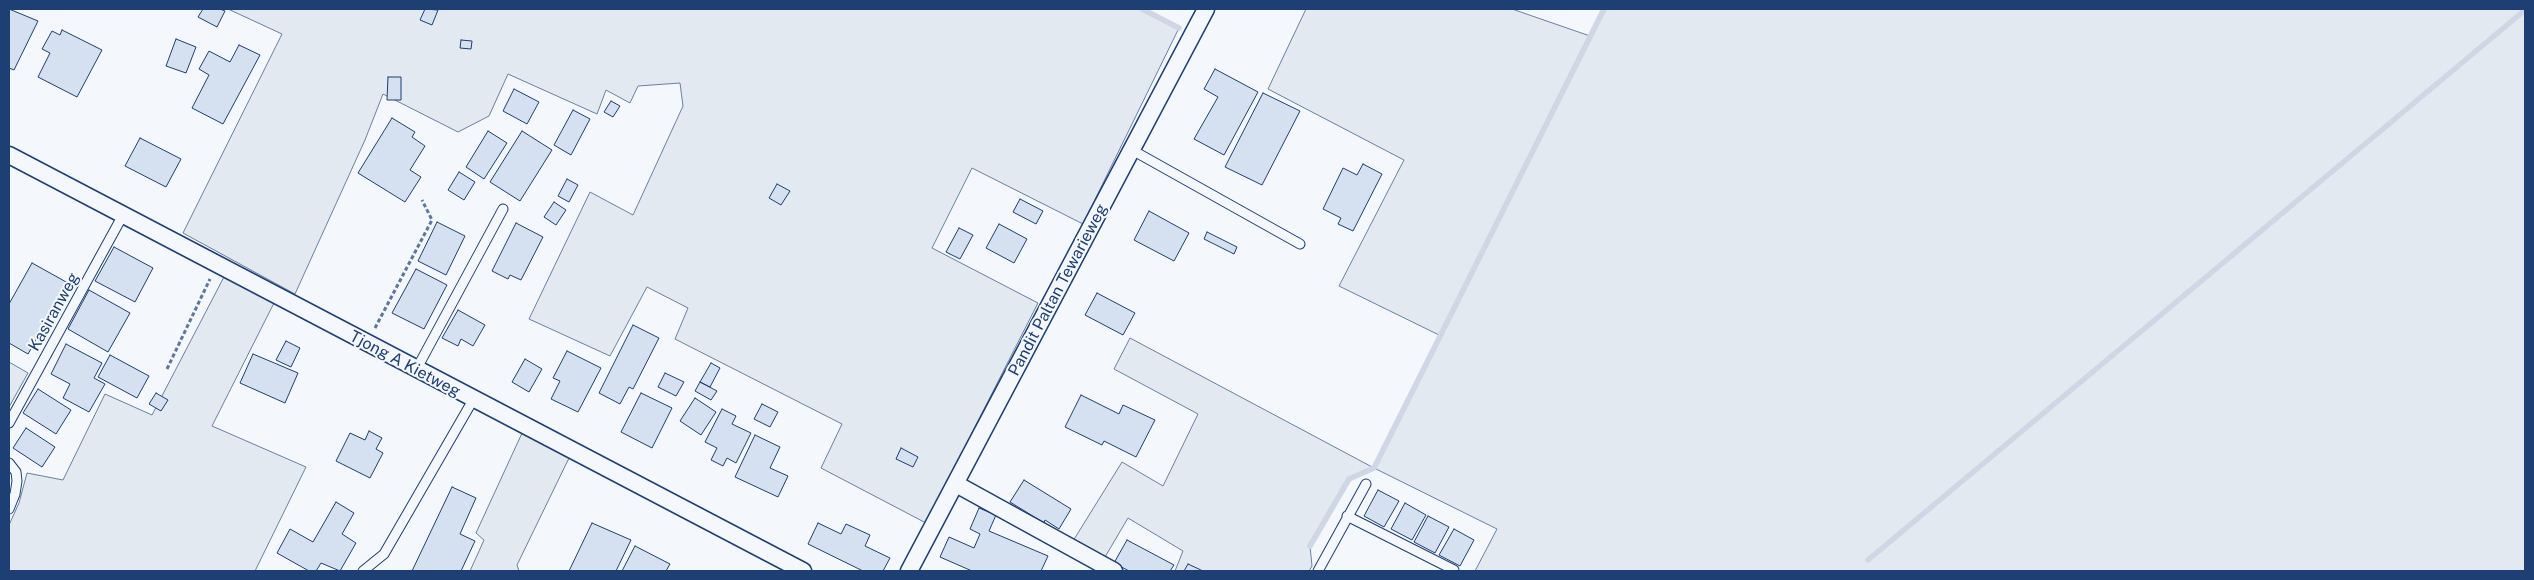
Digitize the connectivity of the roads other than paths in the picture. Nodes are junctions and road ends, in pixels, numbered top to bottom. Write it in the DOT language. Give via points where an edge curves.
graph roads {
  1 [pos="1206,9"];
  2 [pos="1132,150"];
  3 [pos="9,155"];
  4 [pos="504,209"];
  5 [pos="123,215"];
  6 [pos="1300,244"];
  7 [pos="416,370"];
  8 [pos="473,400"];
  9 [pos="9,423"];
  10 [pos="9,463"];
  11 [pos="956,484"];
  12 [pos="1366,484"];
  13 [pos="9,509"];
  14 [pos="1347,516"];
  15 [pos="1454,570"];
  16 [pos="364,571"];
  17 [pos="803,571"];
  18 [pos="909,571"];
  19 [pos="1114,571"];
  20 [pos="1318,571"];
  1 -- 2 [label="street, Pandit Paltan Tewarieweg"];
  2 -- 6 [label="lane"];
  2 -- 11 [label="street, Pandit Paltan Tewarieweg"];
  3 -- 5 [label="street, Tjong A Kietweg"];
  4 -- 7 [label="lane"];
  5 -- 7 [label="street, Tjong A Kietweg"];
  5 -- 9 [label="lane, Kasiranweg"];
  7 -- 8 [label="street, Tjong A Kietweg"];
  8 -- 16 [label="lane" via="384,554"];
  8 -- 17 [label="street, Tjong A Kietweg"];
  10 -- 13 [label="lane" via="16,472 17,481"];
  11 -- 18 [label="street, Pandit Paltan Tewarieweg"];
  11 -- 19 [label="street"];
  12 -- 14 [label="lane"];
  14 -- 15 [label="lane"];
  14 -- 20 [label="lane"];
}
